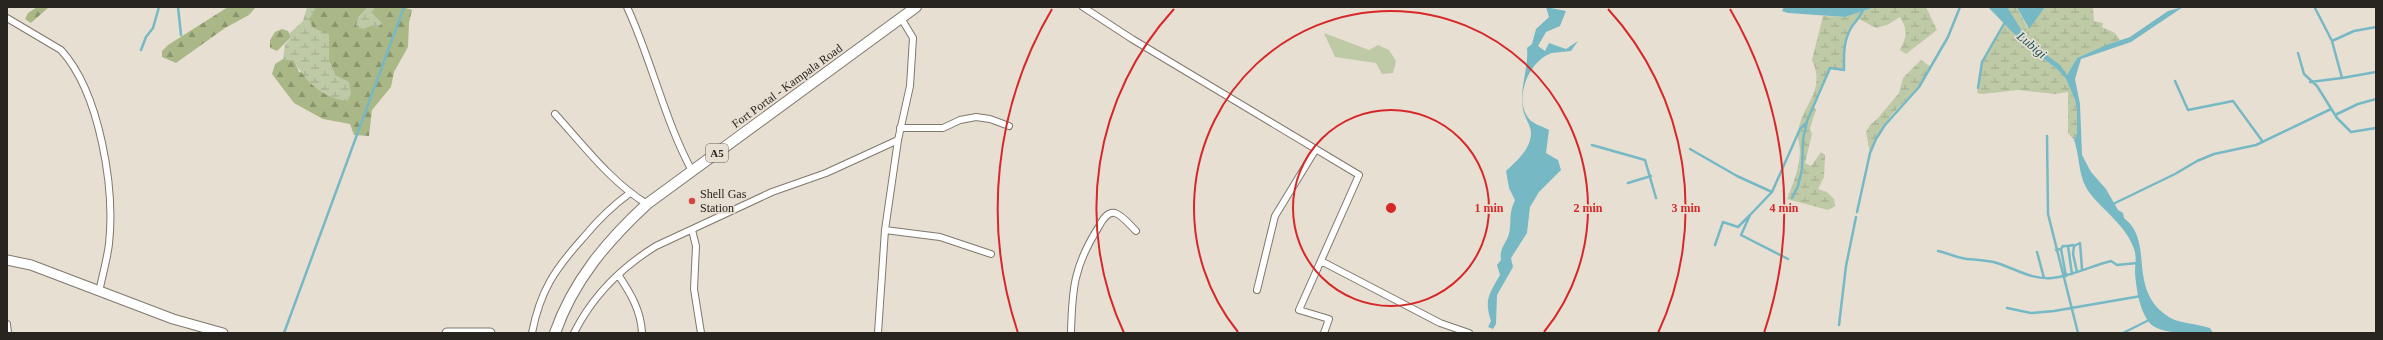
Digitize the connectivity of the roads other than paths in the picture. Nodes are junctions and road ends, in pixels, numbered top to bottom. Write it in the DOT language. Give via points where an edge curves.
graph roads {
  1 [pos="627,7"];
  2 [pos="916,7"];
  3 [pos="1083,7"];
  4 [pos="7,18"];
  5 [pos="901,18"];
  6 [pos="555,114"];
  7 [pos="1009,126"];
  8 [pos="900,128"];
  9 [pos="898,140"];
  10 [pos="1316,149"];
  11 [pos="692,172"];
  12 [pos="630,193"];
  13 [pos="648,204"];
  14 [pos="692,230"];
  15 [pos="885,230"];
  16 [pos="1136,231"];
  17 [pos="991,254"];
  18 [pos="7,260"];
  19 [pos="1321,261"];
  20 [pos="618,276"];
  21 [pos="1257,290"];
  22 [pos="99,292"];
  23 [pos="7,324"];
  24 [pos="8,333"];
  25 [pos="223,333"];
  26 [pos="447,333"];
  27 [pos="490,333"];
  28 [pos="532,333"];
  29 [pos="555,333"];
  30 [pos="574,333"];
  31 [pos="642,333"];
  32 [pos="701,333"];
  33 [pos="878,333"];
  34 [pos="1071,333"];
  35 [pos="1324,333"];
  36 [pos="1469,333"];
  1 -- 11 [label="street" via="652,65 676,141"];
  2 -- 5 [label="main road, Fort Portal - Kampala Road / A5"];
  3 -- 10 [label="street"];
  4 -- 22 [label="street" via="62,50 91,103 100,133 110,198 109,245"];
  5 -- 8 [label="street" via="913,38 910,86"];
  5 -- 11 [label="main road, Fort Portal - Kampala Road / A5"];
  6 -- 12 [label="street" via="601,167"];
  7 -- 8 [label="street" via="976,117 960,120 943,128"];
  8 -- 9 [label="street"];
  9 -- 14 [label="street" via="826,173 772,192"];
  9 -- 15 [label="street"];
  10 -- 19 [label="street" via="1359,175"];
  10 -- 21 [label="street" via="1275,216"];
  11 -- 13 [label="main road, Fort Portal - Kampala Road / A5"];
  12 -- 13 [label="street"];
  12 -- 28 [label="street" via="598,220 556,269 538,305"];
  13 -- 29 [label="main road, Fort Portal - Kampala Road / A5" via="619,230 595,258 567,303"];
  14 -- 20 [label="street" via="649,251"];
  14 -- 32 [label="street" via="696,246 694,289"];
  15 -- 17 [label="street" via="940,237"];
  15 -- 33 [label="street"];
  16 -- 34 [label="street" via="1116,214 1111,213 1105,217 1085,249 1076,272 1070,316"];
  18 -- 22 [label="street" via="31,265"];
  19 -- 35 [label="street" via="1300,310 1329,320"];
  19 -- 36 [label="street" via="1440,323"];
  20 -- 30 [label="street" via="583,315"];
  20 -- 31 [label="street" via="636,306"];
  22 -- 25 [label="street" via="173,319"];
  23 -- 24 [label="street"];
  26 -- 27 [label="street"];
}
